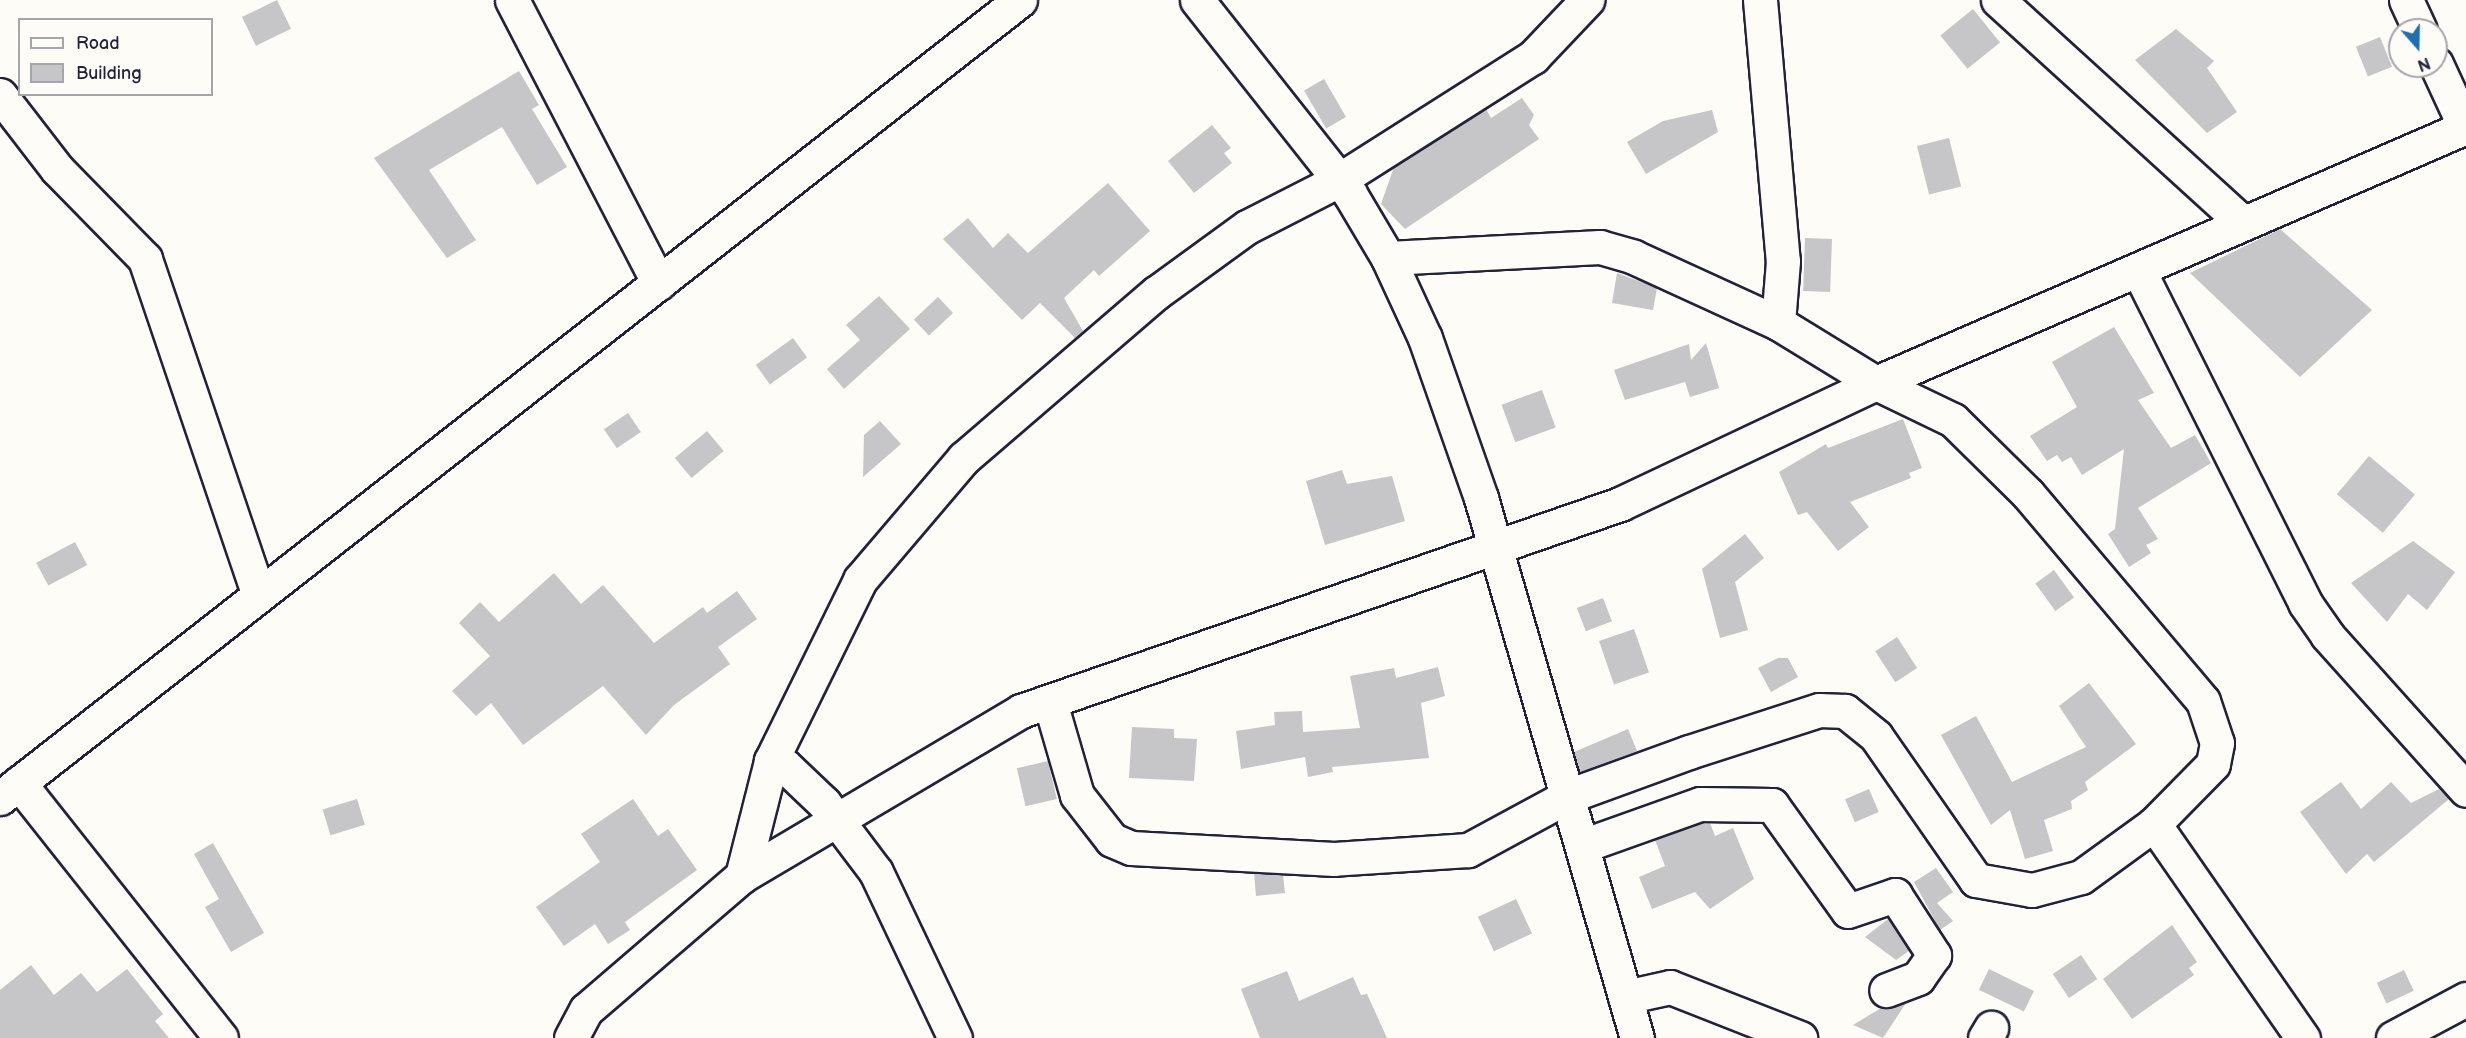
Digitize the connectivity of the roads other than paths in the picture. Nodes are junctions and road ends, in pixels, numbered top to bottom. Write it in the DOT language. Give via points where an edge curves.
graph roads {
  1 [pos="512,0"];
  2 [pos="1020,0"];
  3 [pos="1587,0"];
  4 [pos="1760,0"];
  5 [pos="1998,0"];
  6 [pos="2406,0"];
  7 [pos="1202,3"];
  8 [pos="2414,18"];
  9 [pos="2443,78"];
  10 [pos="0,95"];
  11 [pos="2466,128"];
  12 [pos="1339,180"];
  13 [pos="2241,221"];
  14 [pos="1388,258"];
  15 [pos="2139,271"];
  16 [pos="658,283"];
  17 [pos="1778,323"];
  18 [pos="1876,383"];
  19 [pos="1495,545"];
  20 [pos="258,592"];
  21 [pos="1050,702"];
  22 [pos="771,761"];
  23 [pos="10,790"];
  24 [pos="2466,790"];
  25 [pos="1568,796"];
  26 [pos="838,820"];
  27 [pos="2154,824"];
  28 [pos="1582,846"];
  29 [pos="742,876"];
  30 [pos="1886,990"];
  31 [pos="1625,997"];
  32 [pos="2466,999"];
  33 [pos="221,1038"];
  34 [pos="571,1038"];
  35 [pos="955,1038"];
  36 [pos="1637,1038"];
  37 [pos="1800,1038"];
  38 [pos="2303,1038"];
  39 [pos="2393,1038"];
  1 -- 16 [label="main road"];
  2 -- 16 [label="main road"];
  3 -- 12 [label="main road" via="1533,57"];
  4 -- 17 [label="main road" via="1783,261"];
  5 -- 13 [label="main road"];
  6 -- 8 [label="main road"];
  7 -- 12 [label="main road"];
  9 -- 11 [label="main road"];
  10 -- 20 [label="main road" via="57,169 145,259"];
  11 -- 13 [label="main road"];
  12 -- 14 [label="main road"];
  12 -- 22 [label="main road" via="1247,227 1156,293 964,458 860,580"];
  13 -- 15 [label="main road"];
  14 -- 17 [label="main road" via="1599,247 1634,257"];
  14 -- 19 [label="main road" via="1425,338"];
  15 -- 18 [label="main road"];
  15 -- 24 [label="main road" via="2305,603 2327,635"];
  16 -- 20 [label="main road"];
  17 -- 18 [label="main road"];
  18 -- 19 [label="main road" via="1620,504"];
  18 -- 27 [label="main road" via="1953,420 1990,454 2204,701 2214,721 2213,764"];
  19 -- 21 [label="main road"];
  19 -- 25 [label="main road"];
  20 -- 23 [label="main road"];
  21 -- 25 [label="main road" via="1077,795 1100,830 1131,848 1334,859 1468,849"];
  21 -- 26 [label="main road" via="1021,711"];
  22 -- 26 [label="main road" via="785,766"];
  22 -- 29 [label="main road"];
  23 -- 33 [label="main road"];
  25 -- 27 [label="main road" via="1797,717 1845,711 1876,736 1976,880 2032,890 2059,886 2081,877"];
  25 -- 28 [label="main road"];
  26 -- 29 [label="main road"];
  26 -- 35 [label="main road" via="897,910"];
  27 -- 38 [label="main road"];
  28 -- 30 [label="main road" via="1700,804 1772,805 1848,911 1895,895 1934,955 1918,978"];
  28 -- 31 [label="main road"];
  29 -- 34 [label="main road" via="586,1010"];
  31 -- 36 [label="main road"];
  31 -- 37 [label="main road" via="1670,987"];
  32 -- 39 [label="main road"];
}
